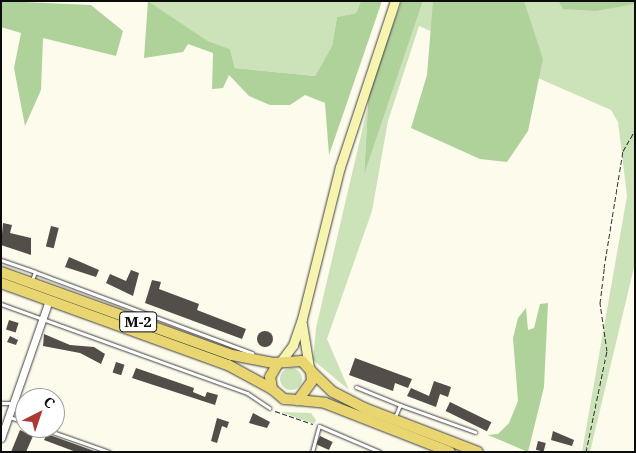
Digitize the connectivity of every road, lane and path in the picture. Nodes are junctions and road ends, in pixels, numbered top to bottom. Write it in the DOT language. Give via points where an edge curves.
graph roads {
  1 [pos="395,1"];
  2 [pos="635,130"];
  3 [pos="1,260"];
  4 [pos="1,272"];
  5 [pos="35,272"];
  6 [pos="32,282"];
  7 [pos="1,283"];
  8 [pos="49,300"];
  9 [pos="1,304"];
  10 [pos="42,319"];
  11 [pos="302,319"];
  12 [pos="252,353"];
  13 [pos="279,362"];
  14 [pos="310,369"];
  15 [pos="356,387"];
  16 [pos="272,389"];
  17 [pos="298,400"];
  18 [pos="1,403"];
  19 [pos="13,403"];
  20 [pos="400,405"];
  21 [pos="269,408"];
  22 [pos="9,416"];
  23 [pos="15,418"];
  24 [pos="394,420"];
  25 [pos="319,426"];
  26 [pos="475,432"];
  27 [pos="65,436"];
  28 [pos="1,438"];
  29 [pos="434,449"];
  30 [pos="109,452"];
  31 [pos="312,452"];
  32 [pos="380,452"];
  33 [pos="450,452"];
  34 [pos="478,452"];
  35 [pos="586,452"];
  1 -- 11 [label="main road" via="340,167"];
  2 -- 35 [label="path" via="622,151 604,268 600,303 607,351"];
  3 -- 5 [label="lane"];
  4 -- 6 [label="main road, М-2"];
  5 -- 6 [label="lane"];
  5 -- 12 [label="lane"];
  6 -- 13 [label="main road, М-2" via="232,355"];
  7 -- 8 [label="main road, М-2"];
  8 -- 10 [label="street"];
  8 -- 16 [label="main road, М-2" via="228,364"];
  9 -- 10 [label="lane"];
  10 -- 19 [label="street"];
  10 -- 21 [label="lane" via="247,393"];
  11 -- 13 [label="main road" via="293,345"];
  11 -- 14 [label="main road"];
  13 -- 14 [label="main road, М-2" via="298,359"];
  13 -- 16 [label="main road" via="270,377"];
  14 -- 17 [label="main road" via="311,387"];
  14 -- 24 [label="main road, М-2" via="333,392"];
  15 -- 20 [label="lane"];
  16 -- 17 [label="main road, М-2" via="284,399"];
  17 -- 29 [label="main road, М-2" via="325,403"];
  18 -- 19 [label="lane"];
  19 -- 22 [label="street"];
  20 -- 24 [label="lane"];
  20 -- 26 [label="lane"];
  21 -- 25 [label="path"];
  22 -- 23 [label="lane"];
  22 -- 28 [label="street"];
  24 -- 34 [label="main road, М-2"];
  25 -- 31 [label="lane"];
  25 -- 32 [label="lane"];
  27 -- 30 [label="lane"];
  29 -- 33 [label="main road, М-2"];
}
